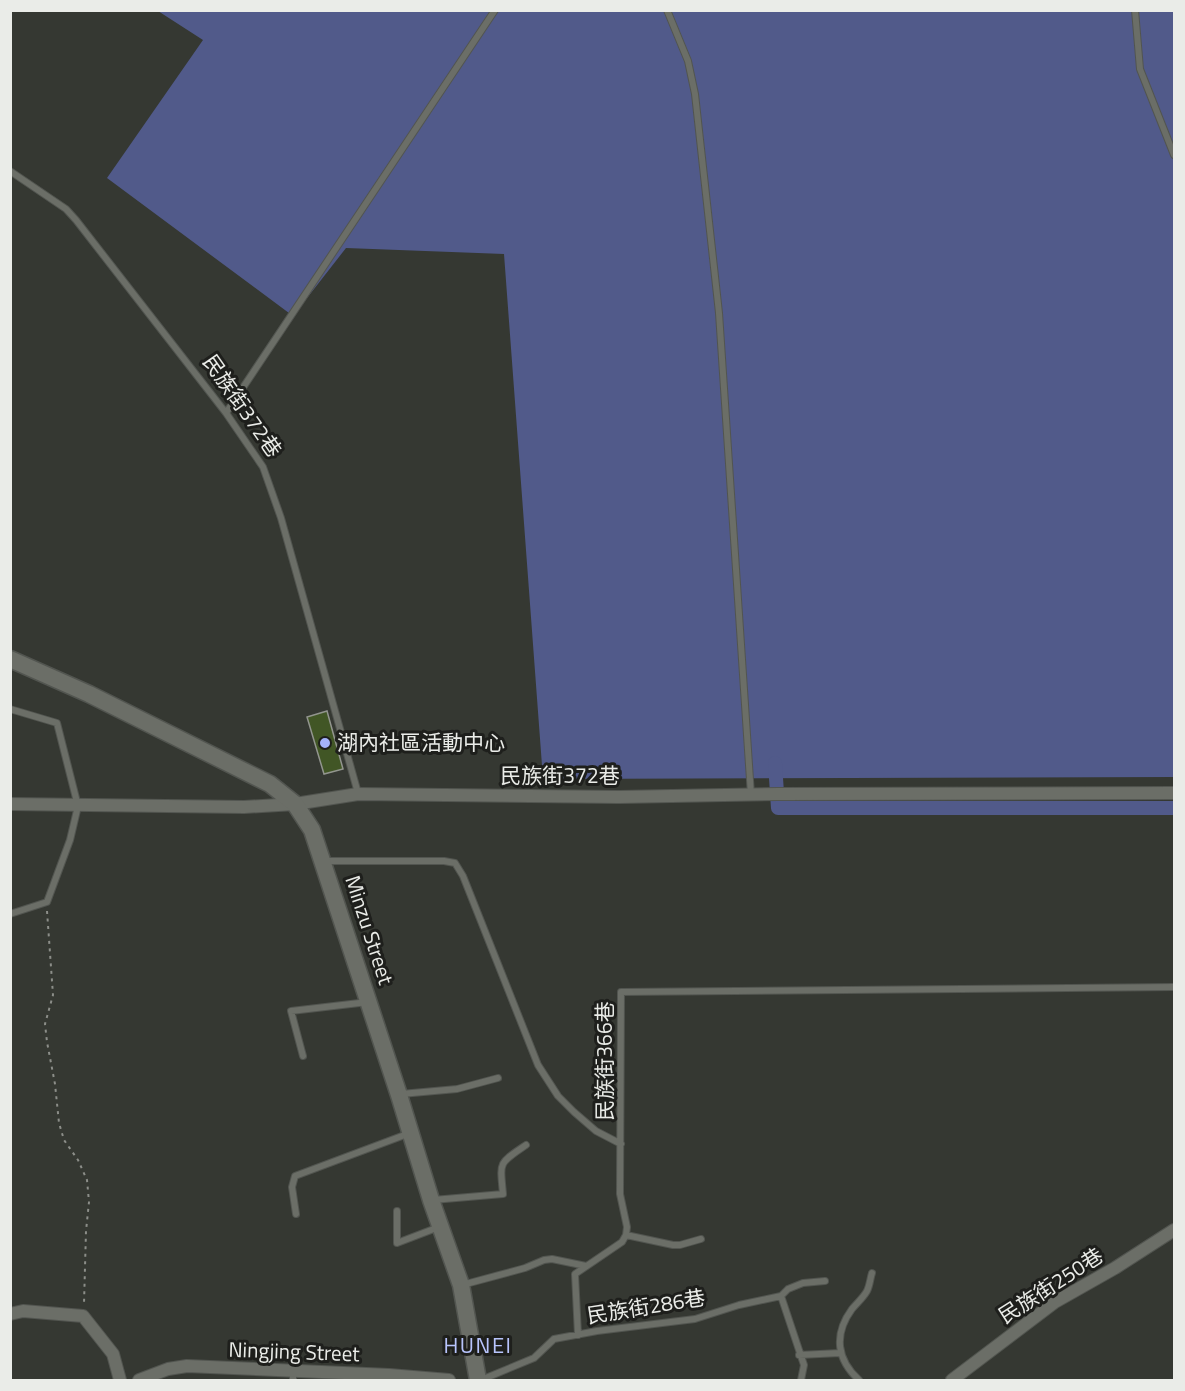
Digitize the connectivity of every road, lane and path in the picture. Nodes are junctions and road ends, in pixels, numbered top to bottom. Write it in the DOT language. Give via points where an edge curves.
graph roads {
  1 [pos="495,10"];
  2 [pos="667,10"];
  3 [pos="1134,10"];
  4 [pos="1174,155"];
  5 [pos="10,171"];
  6 [pos="226,412"];
  7 [pos="10,659"];
  8 [pos="10,709"];
  9 [pos="358,794"];
  10 [pos="1174,794"];
  11 [pos="756,795"];
  12 [pos="10,804"];
  13 [pos="295,804"];
  14 [pos="78,806"];
  15 [pos="323,861"];
  16 [pos="47,902"];
  17 [pos="10,914"];
  18 [pos="1174,987"];
  19 [pos="369,1001"];
  20 [pos="303,1056"];
  21 [pos="498,1078"];
  22 [pos="399,1095"];
  23 [pos="410,1132"];
  24 [pos="621,1144"];
  25 [pos="526,1145"];
  26 [pos="431,1200"];
  27 [pos="397,1211"];
  28 [pos="296,1214"];
  29 [pos="440,1227"];
  30 [pos="1174,1230"];
  31 [pos="626,1235"];
  32 [pos="701,1239"];
  33 [pos="586,1266"];
  34 [pos="872,1273"];
  35 [pos="825,1281"];
  36 [pos="461,1285"];
  37 [pos="781,1296"];
  38 [pos="10,1314"];
  39 [pos="83,1316"];
  40 [pos="578,1335"];
  41 [pos="840,1353"];
  42 [pos="799,1355"];
  43 [pos="298,1376"];
  44 [pos="389,1378"];
  45 [pos="120,1380"];
  46 [pos="139,1380"];
  47 [pos="449,1380"];
  48 [pos="479,1380"];
  49 [pos="801,1380"];
  50 [pos="859,1380"];
  51 [pos="952,1380"];
  1 -- 6 [label="lane"];
  2 -- 11 [label="lane" via="688,61 696,94 719,313"];
  3 -- 4 [label="lane" via="1140,69"];
  5 -- 6 [label="lane, 民族街372巷" via="76,220"];
  6 -- 9 [label="lane, 民族街372巷" via="263,467 272,490"];
  7 -- 13 [label="street, Minzu Street" via="239,767"];
  8 -- 14 [label="lane" via="57,723"];
  9 -- 11 [label="street, 民族街372巷"];
  9 -- 13 [label="street, 民族街372巷"];
  10 -- 11 [label="street, 民族街372巷"];
  12 -- 14 [label="street, 民族街372巷"];
  13 -- 14 [label="street, 民族街372巷"];
  13 -- 15 [label="street, Minzu Street" via="312,830"];
  14 -- 16 [label="lane"];
  15 -- 19 [label="street, Minzu Street"];
  15 -- 24 [label="lane, 民族街366巷" via="455,863 538,1065 574,1112 596,1131"];
  16 -- 17 [label="lane"];
  16 -- 39 [label="path" via="53,995 46,1033 59,1123 64,1140 87,1180"];
  18 -- 24 [label="lane, 民族街366巷" via="621,992"];
  19 -- 20 [label="lane" via="291,1011"];
  19 -- 22 [label="street, Minzu Street"];
  21 -- 22 [label="lane" via="457,1089"];
  22 -- 23 [label="street, Minzu Street"];
  23 -- 26 [label="street, Minzu Street"];
  23 -- 28 [label="lane" via="295,1176 292,1187"];
  24 -- 31 [label="lane" via="620,1194"];
  25 -- 26 [label="lane" via="503,1161 503,1194"];
  26 -- 29 [label="street, Minzu Street"];
  27 -- 29 [label="lane" via="397,1243"];
  29 -- 36 [label="street, Minzu Street"];
  30 -- 51 [label="street, 民族街250巷" via="1055,1302"];
  31 -- 32 [label="lane" via="680,1245"];
  31 -- 33 [label="lane" via="622,1242"];
  33 -- 36 [label="lane" via="544,1260"];
  33 -- 40 [label="lane" via="575,1274"];
  34 -- 41 [label="lane" via="863,1298 844,1321"];
  35 -- 37 [label="lane, 民族街286巷" via="803,1283"];
  36 -- 48 [label="street, Minzu Street"];
  37 -- 40 [label="lane, 民族街286巷" via="695,1319"];
  37 -- 42 [label="lane"];
  38 -- 39 [label="street" via="23,1311"];
  39 -- 45 [label="street" via="113,1354"];
  40 -- 48 [label="lane, 民族街286巷" via="554,1339 534,1358"];
  41 -- 42 [label="lane"];
  41 -- 50 [label="lane"];
  42 -- 49 [label="lane" via="804,1365"];
  43 -- 44 [label="street, Ningjing Street"];
  43 -- 46 [label="street, Ningjing Street" via="187,1366"];
  44 -- 47 [label="street, Ningjing Street"];
}
